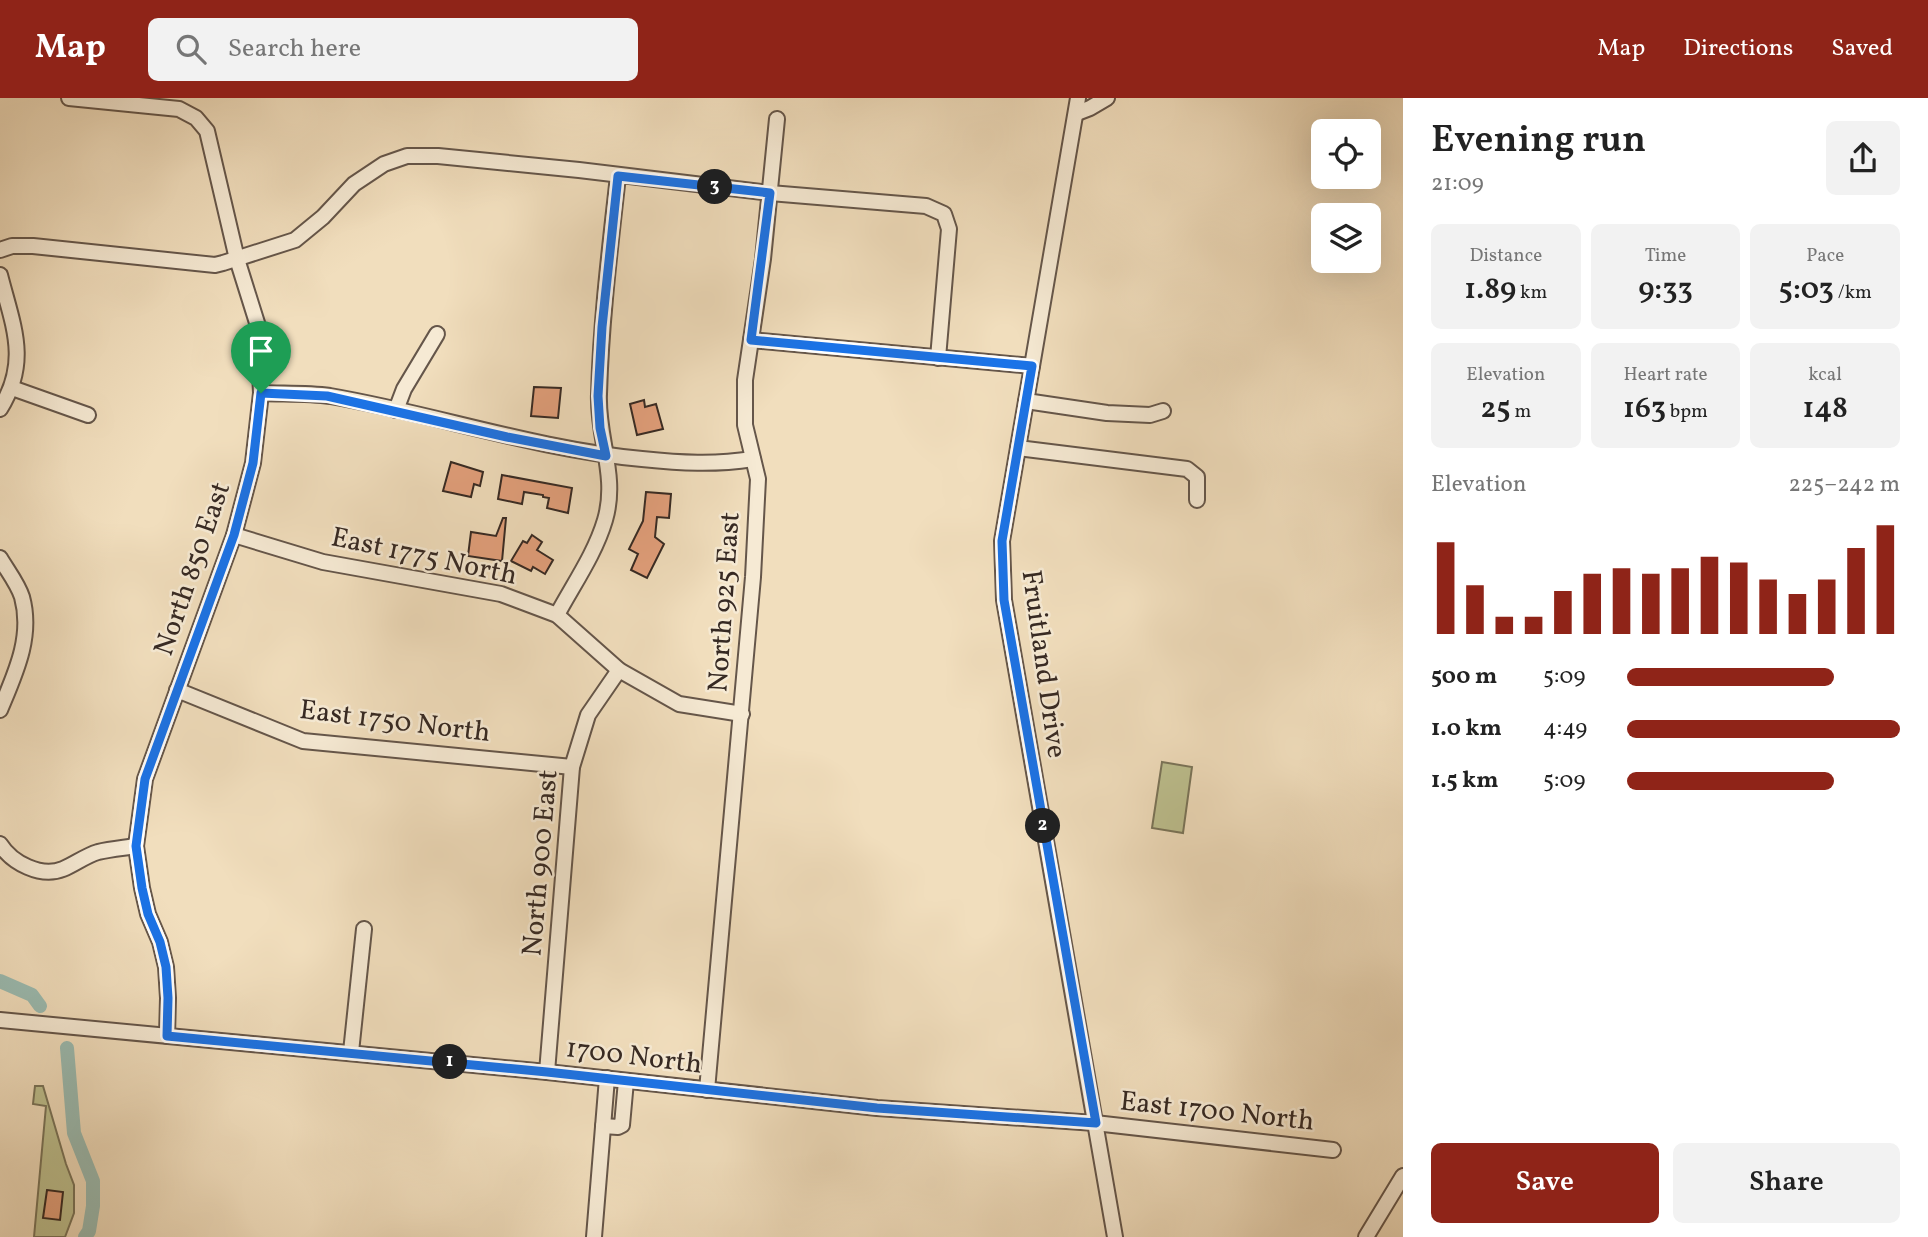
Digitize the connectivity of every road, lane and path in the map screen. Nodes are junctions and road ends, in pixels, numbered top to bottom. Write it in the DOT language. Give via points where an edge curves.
graph roads {
  1 [pos="69,98"];
  2 [pos="1107,98"];
  3 [pos="1077,105"];
  4 [pos="777,119"];
  5 [pos="618,176"];
  6 [pos="770,193"];
  7 [pos="0,250"];
  8 [pos="237,259"];
  9 [pos="0,275"];
  10 [pos="437,334"];
  11 [pos="751,340"];
  12 [pos="938,358"];
  13 [pos="1032,366"];
  14 [pos="12,388"];
  15 [pos="261,393"];
  16 [pos="1026,401"];
  17 [pos="0,409"];
  18 [pos="396,410"];
  19 [pos="1163,411"];
  20 [pos="88,415"];
  21 [pos="1017,448"];
  22 [pos="606,456"];
  23 [pos="753,459"];
  24 [pos="1197,500"];
  25 [pos="234,535"];
  26 [pos="0,558"];
  27 [pos="556,615"];
  28 [pos="619,670"];
  29 [pos="177,690"];
  30 [pos="0,710"];
  31 [pos="742,714"];
  32 [pos="572,767"];
  33 [pos="0,844"];
  34 [pos="136,846"];
  35 [pos="364,929"];
  36 [pos="0,1020"];
  37 [pos="167,1036"];
  38 [pos="351,1052"];
  39 [pos="547,1072"];
  40 [pos="607,1079"];
  41 [pos="626,1081"];
  42 [pos="707,1090"];
  43 [pos="1096,1123"];
  44 [pos="603,1126"];
  45 [pos="1333,1150"];
  46 [pos="1403,1176"];
  47 [pos="594,1237"];
  48 [pos="1115,1237"];
  49 [pos="1366,1237"];
  1 -- 8 [label="street, North 850 East" via="179,109 196,118 208,131"];
  2 -- 3 [label="street" via="1090,108"];
  3 -- 13 [label="street, Fruitland Drive"];
  4 -- 6 [label="street, North 925 East"];
  5 -- 6 [label="street"];
  5 -- 8 [label="street" via="407,156 384,164 354,184 295,240"];
  5 -- 22 [label="street" via="598,396"];
  6 -- 11 [label="street, North 925 East"];
  6 -- 12 [label="street" via="926,206 944,214 949,229"];
  7 -- 8 [label="street" via="33,246 215,265"];
  8 -- 15 [label="street, North 850 East" via="258,326"];
  9 -- 14 [label="street" via="17,351"];
  10 -- 18 [label="street"];
  11 -- 12 [label="street"];
  11 -- 23 [label="street, North 925 East" via="745,425"];
  12 -- 13 [label="street"];
  13 -- 16 [label="street, Fruitland Drive"];
  14 -- 17 [label="street"];
  14 -- 20 [label="street"];
  15 -- 18 [label="street" via="327,396"];
  15 -- 25 [label="street, North 850 East" via="253,463"];
  16 -- 19 [label="street" via="1107,414"];
  16 -- 21 [label="street, Fruitland Drive"];
  18 -- 22 [label="street"];
  21 -- 24 [label="street" via="1187,469 1197,477"];
  21 -- 43 [label="street, Fruitland Drive" via="1002,541 1004,600"];
  22 -- 23 [label="street" via="707,464"];
  22 -- 27 [label="street" via="610,480 605,520"];
  23 -- 31 [label="street, North 925 East" via="758,479"];
  25 -- 27 [label="street, East 1775 North" via="323,562 501,594"];
  25 -- 29 [label="street, North 850 East"];
  26 -- 30 [label="street" via="21,595 25,618 18,665"];
  27 -- 28 [label="street, East 1775 North"];
  28 -- 31 [label="street, East 1775 North" via="679,704"];
  28 -- 32 [label="street, North 900 East" via="588,715"];
  29 -- 32 [label="street, East 1750 North" via="303,741"];
  29 -- 34 [label="street, North 850 East" via="145,779"];
  31 -- 42 [label="street, North 925 East"];
  32 -- 39 [label="street, North 900 East"];
  33 -- 34 [label="street" via="17,862 46,872 60,871 95,853"];
  34 -- 37 [label="street, North 850 East" via="148,914 166,967"];
  35 -- 38 [label="street"];
  36 -- 37 [label="street, 1700 North"];
  37 -- 38 [label="street, 1700 North"];
  38 -- 39 [label="street, 1700 North"];
  39 -- 40 [label="street, 1700 North"];
  40 -- 41 [label="street, 1700 North"];
  40 -- 44 [label="street"];
  41 -- 42 [label="street, 1700 North"];
  41 -- 44 [label="street" via="622,1125"];
  42 -- 43 [label="street, 1700 North" via="877,1108"];
  43 -- 45 [label="street, East 1700 North"];
  43 -- 48 [label="street, Fruitland Drive"];
  44 -- 47 [label="street"];
  46 -- 49 [label="street"];
}
